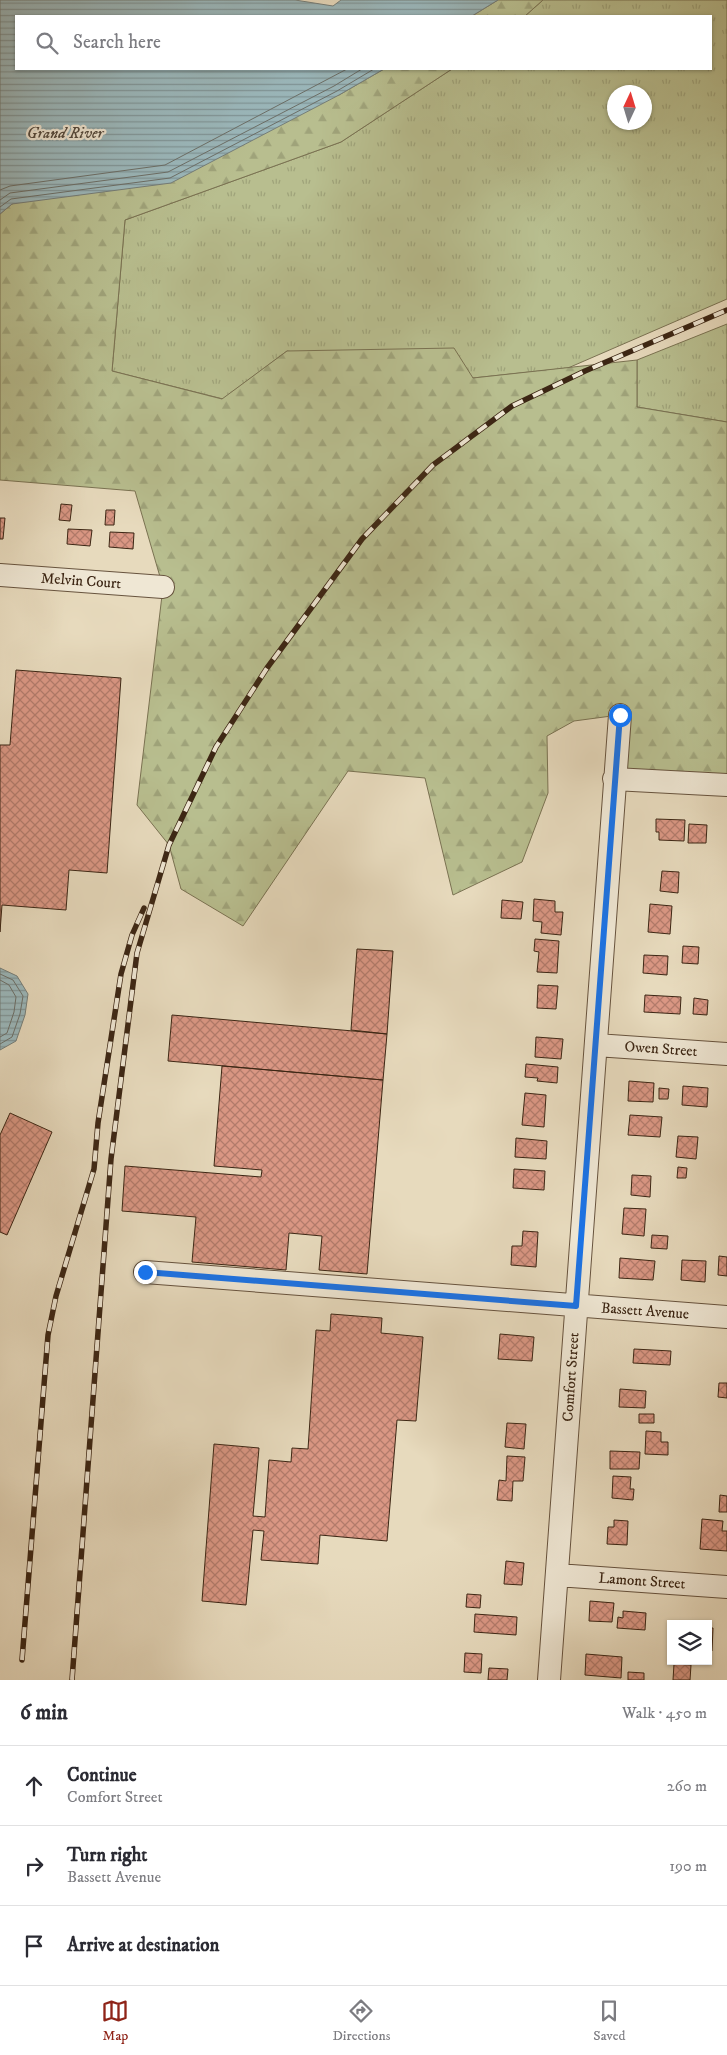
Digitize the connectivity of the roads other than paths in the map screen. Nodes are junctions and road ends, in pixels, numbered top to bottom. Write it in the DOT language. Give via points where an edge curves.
graph roads {
  1 [pos="0,575"];
  2 [pos="163,587"];
  3 [pos="620,715"];
  4 [pos="614,779"];
  5 [pos="727,785"];
  6 [pos="596,1044"];
  7 [pos="727,1054"];
  8 [pos="145,1272"];
  9 [pos="576,1306"];
  10 [pos="727,1317"];
  11 [pos="557,1575"];
  12 [pos="727,1587"];
  13 [pos="549,1680"];
  1 -- 2 [label="street, Melvin Court"];
  3 -- 4 [label="street, Comfort Street"];
  4 -- 5 [label="street"];
  4 -- 6 [label="street, Comfort Street"];
  6 -- 7 [label="street, Owen Street"];
  6 -- 9 [label="street, Comfort Street"];
  8 -- 9 [label="street, Bassett Avenue"];
  9 -- 10 [label="street, Bassett Avenue"];
  9 -- 11 [label="street, Comfort Street"];
  11 -- 12 [label="street, Lamont Street"];
  11 -- 13 [label="street, Comfort Street"];
}
